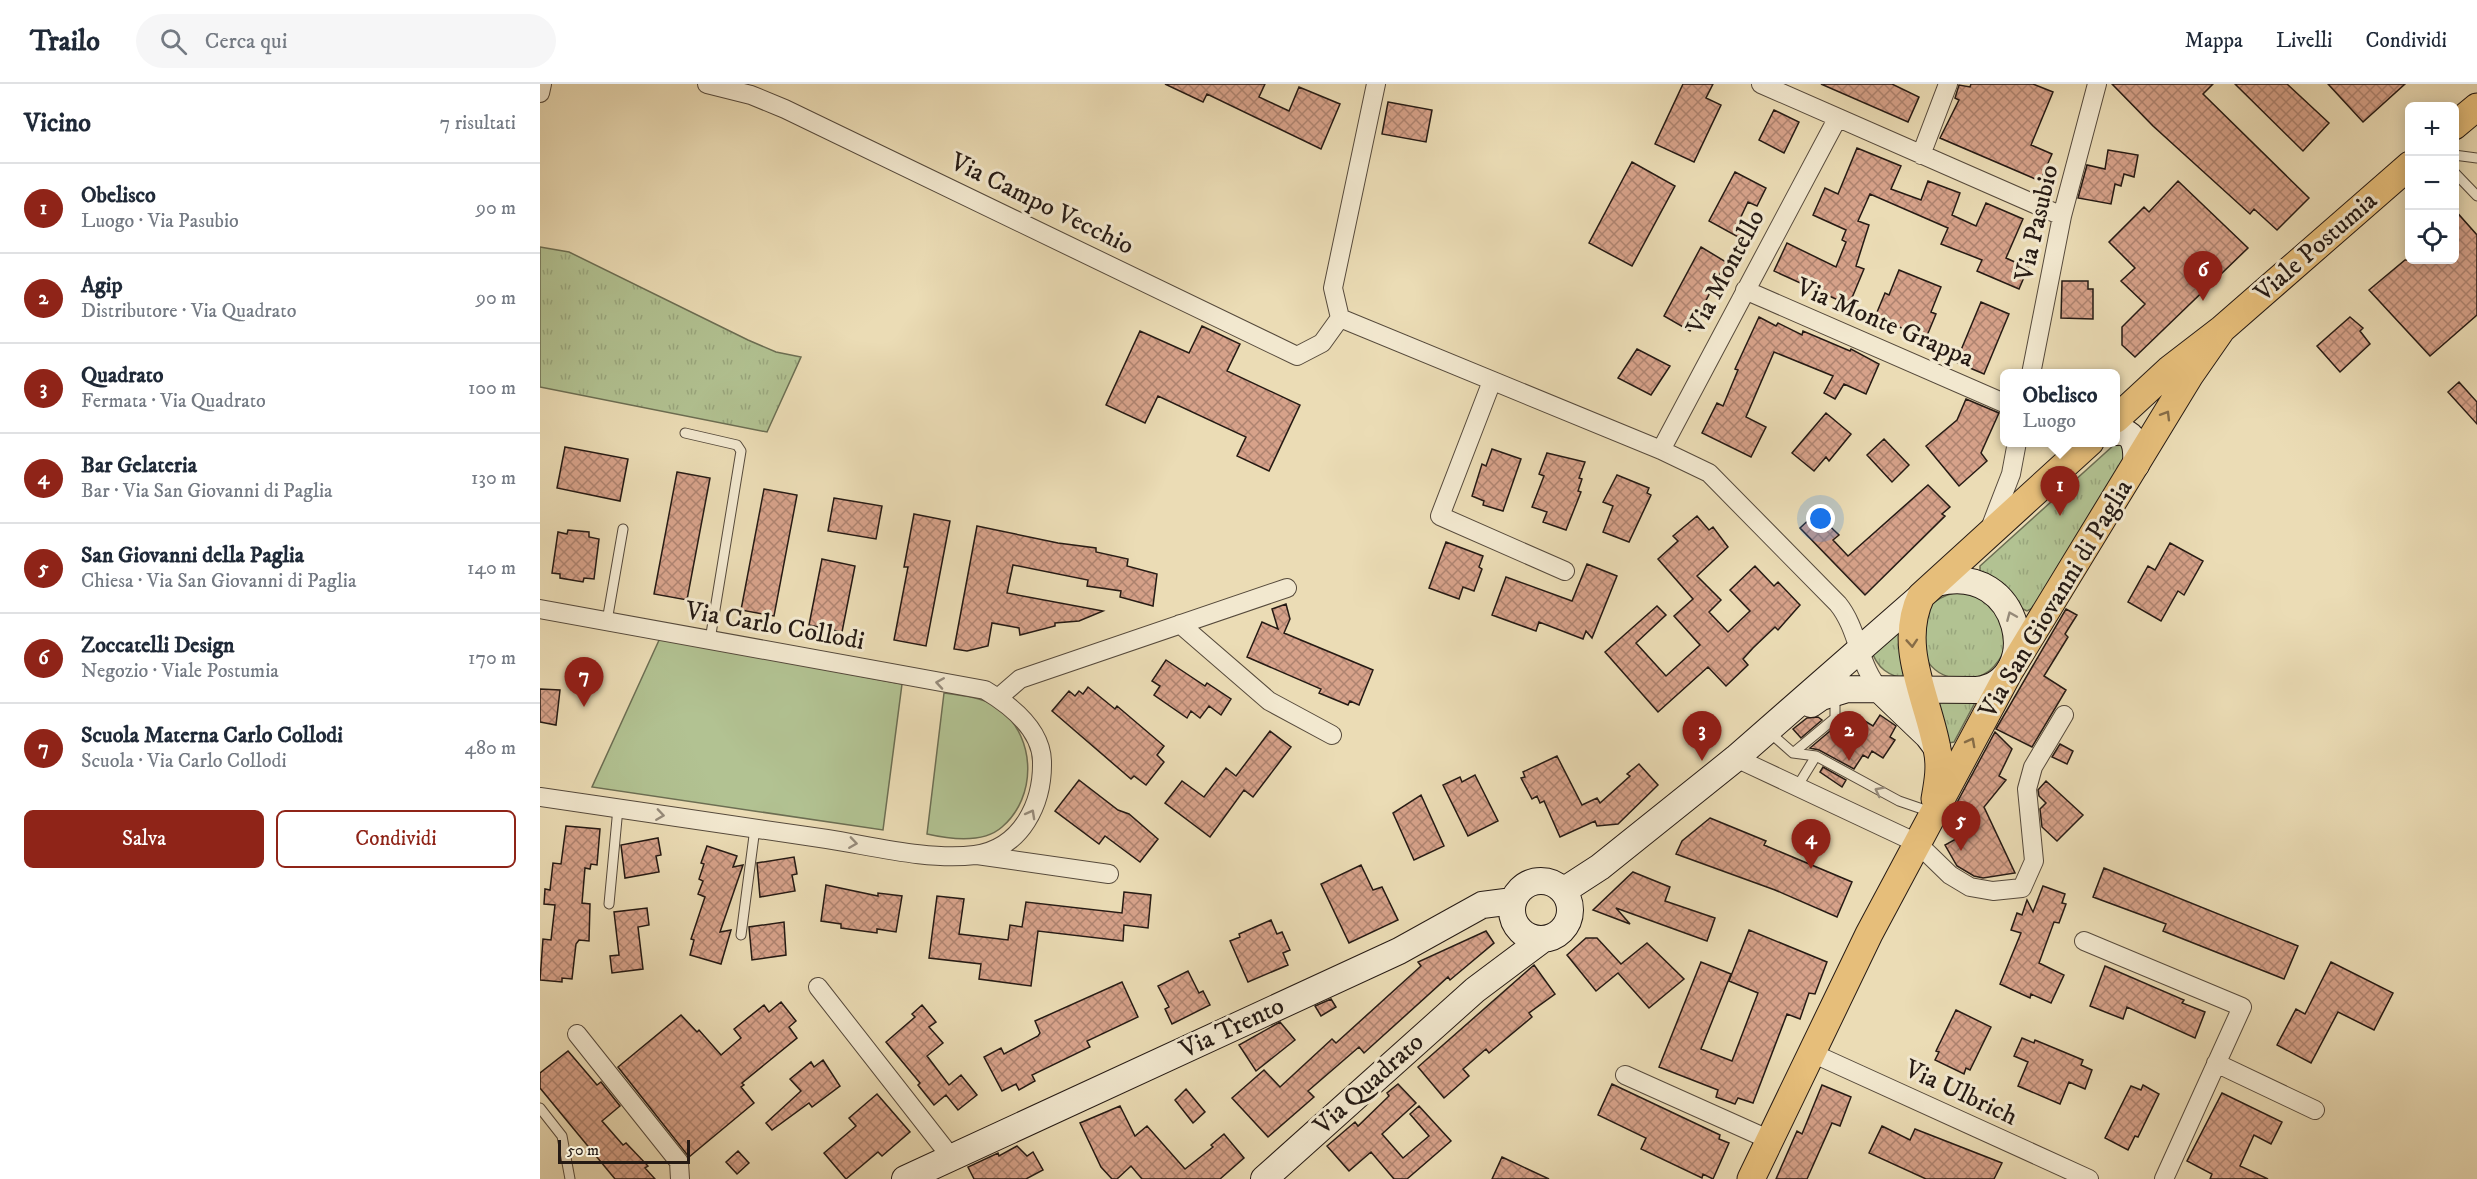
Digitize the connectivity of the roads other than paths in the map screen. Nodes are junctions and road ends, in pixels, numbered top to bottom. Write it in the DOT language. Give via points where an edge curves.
graph roads {
  1 [pos="542,84"];
  2 [pos="707,84"];
  3 [pos="1376,84"];
  4 [pos="1761,84"];
  5 [pos="1948,84"];
  6 [pos="2097,84"];
  7 [pos="1789,90"];
  8 [pos="540,93"];
  9 [pos="2477,107"];
  10 [pos="1838,119"];
  11 [pos="2459,122"];
  12 [pos="1921,155"];
  13 [pos="2457,156"];
  14 [pos="2477,158"];
  15 [pos="2405,169"];
  16 [pos="2459,177"];
  17 [pos="2477,196"];
  18 [pos="2062,216"];
  19 [pos="1745,290"];
  20 [pos="1340,318"];
  21 [pos="2222,329"];
  22 [pos="2032,369"];
  23 [pos="1492,381"];
  24 [pos="2000,401"];
  25 [pos="2120,414"];
  26 [pos="2120,432"];
  27 [pos="686,433"];
  28 [pos="2016,447"];
  29 [pos="2087,447"];
  30 [pos="1661,450"];
  31 [pos="2136,465"];
  32 [pos="2011,474"];
  33 [pos="2035,493"];
  34 [pos="623,529"];
  35 [pos="1986,538"];
  36 [pos="1565,571"];
  37 [pos="1287,588"];
  38 [pos="1929,590"];
  39 [pos="540,609"];
  40 [pos="607,621"];
  41 [pos="1180,624"];
  42 [pos="710,640"];
  43 [pos="1860,652"];
  44 [pos="2009,672"];
  45 [pos="1881,691"];
  46 [pos="1922,691"];
  47 [pos="1835,692"];
  48 [pos="998,698"];
  49 [pos="2064,715"];
  50 [pos="1775,725"];
  51 [pos="1332,735"];
  52 [pos="1937,748"];
  53 [pos="1793,753"];
  54 [pos="1816,756"];
  55 [pos="1736,758"];
  56 [pos="1797,787"];
  57 [pos="540,797"];
  58 [pos="618,808"];
  59 [pos="1933,812"];
  60 [pos="755,828"];
  61 [pos="1917,843"];
  62 [pos="977,855"];
  63 [pos="1109,874"];
  64 [pos="1563,891"];
  65 [pos="1513,901"];
  66 [pos="609,904"];
  67 [pos="741,935"];
  68 [pos="1531,935"];
  69 [pos="2084,941"];
  70 [pos="818,987"];
  71 [pos="577,1034"];
  72 [pos="1812,1053"];
  73 [pos="2216,1063"];
  74 [pos="1625,1075"];
  75 [pos="540,1108"];
  76 [pos="2315,1110"];
  77 [pos="1770,1140"];
  78 [pos="951,1157"];
  79 [pos="570,1179"];
  80 [pos="680,1179"];
  81 [pos="905,1179"];
  82 [pos="1264,1179"];
  83 [pos="1751,1179"];
  84 [pos="2089,1179"];
  85 [pos="2164,1179"];
  1 -- 8 [label="street"];
  2 -- 20 [label="street, Via Campo Vecchio" via="785,109 1297,356 1322,343"];
  3 -- 20 [label="street" via="1333,288"];
  4 -- 7 [label="street"];
  5 -- 12 [label="street"];
  6 -- 18 [label="street, Via Pasubio"];
  7 -- 10 [label="street"];
  9 -- 11 [label="main road"];
  10 -- 12 [label="street"];
  10 -- 19 [label="street, Via Montello"];
  12 -- 18 [label="street"];
  13 -- 14 [label="lane"];
  15 -- 21 [label="main road, Viale Postumia"];
  16 -- 17 [label="lane"];
  18 -- 22 [label="street, Via Pasubio"];
  19 -- 24 [label="street, Via Monte Grappa"];
  19 -- 30 [label="street, Via Montello"];
  20 -- 23 [label="street"];
  21 -- 25 [label="main road"];
  31 -- 21 [label="main road, Via San Giovanni di Paglia, one-way"];
  23 -- 30 [label="street"];
  23 -- 36 [label="street" via="1440,516"];
  26 -- 31 [label="street" via="2132,437 2136,444"];
  27 -- 42 [label="lane" via="736,444 741,451"];
  28 -- 32 [label="street"];
  29 -- 33 [label="main road"];
  30 -- 43 [label="street" via="1709,473 1771,533 1848,616"];
  31 -- 44 [label="main road, Via San Giovanni di Paglia"];
  32 -- 33 [label="street" via="2016,484"];
  32 -- 35 [label="street"];
  33 -- 35 [label="main road"];
  34 -- 40 [label="lane"];
  35 -- 38 [label="main road"];
  37 -- 41 [label="street"];
  38 -- 43 [label="street"];
  44 -- 38 [label="street, one-way" via="2017,638 2004,601 1988,587 1952,579"];
  38 -- 46 [label="main road, one-way" via="1912,618 1911,640"];
  39 -- 40 [label="street, Via Carlo Collodi"];
  40 -- 42 [label="street, Via Carlo Collodi"];
  41 -- 48 [label="street" via="1020,679"];
  41 -- 51 [label="street" via="1269,701"];
  48 -- 42 [label="street, Via Carlo Collodi, one-way" via="985,690"];
  43 -- 45 [label="street" via="1866,670"];
  43 -- 50 [label="street"];
  44 -- 46 [label="street" via="1987,689"];
  59 -- 44 [label="main road, Via San Giovanni di Paglia, one-way"];
  45 -- 46 [label="street"];
  45 -- 47 [label="street"];
  45 -- 52 [label="street"];
  46 -- 52 [label="main road"];
  47 -- 50 [label="street"];
  47 -- 53 [label="lane" via="1835,718"];
  62 -- 48 [label="street, Via Carlo Collodi, one-way" via="1004,844 1022,830 1036,807 1042,781 1041,751 1010,705"];
  49 -- 61 [label="street" via="2033,767 2027,789 2034,861 2022,888 1994,891 1970,887 1950,875"];
  50 -- 53 [label="lane"];
  50 -- 55 [label="street"];
  52 -- 59 [label="main road" via="1940,770"];
  53 -- 54 [label="lane"];
  54 -- 56 [label="lane"];
  59 -- 54 [label="lane, one-way" via="1899,801"];
  55 -- 56 [label="street"];
  55 -- 64 [label="street" via="1600,867"];
  56 -- 61 [label="street"];
  57 -- 58 [label="street, Via Carlo Collodi"];
  58 -- 60 [label="street, Via Carlo Collodi, one-way"];
  58 -- 66 [label="lane"];
  59 -- 61 [label="main road, Via San Giovanni di Paglia"];
  60 -- 62 [label="street, Via Carlo Collodi, one-way" via="905,850"];
  60 -- 67 [label="lane"];
  61 -- 72 [label="main road, Via San Giovanni di Paglia"];
  62 -- 63 [label="street, Via Carlo Collodi"];
  64 -- 65 [label="street" via="1555,885 1535,882 1526,885"];
  64 -- 68 [label="street, Via Quadrato" via="1570,908 1560,932"];
  65 -- 68 [label="street" via="1512,916"];
  65 -- 78 [label="street, Via Trento" via="1482,905 1399,951"];
  68 -- 82 [label="street, Via Quadrato" via="1514,943 1475,990"];
  69 -- 73 [label="street" via="2242,1007"];
  70 -- 78 [label="street"];
  71 -- 80 [label="street" via="679,1162"];
  72 -- 77 [label="main road, Via San Giovanni di Paglia"];
  72 -- 84 [label="street, Via Ulbrich"];
  73 -- 76 [label="street"];
  73 -- 85 [label="street"];
  74 -- 77 [label="street"];
  75 -- 79 [label="lane" via="562,1136"];
  77 -- 83 [label="main road, Via San Giovanni di Paglia"];
  78 -- 81 [label="street, Via Trento"];
}
